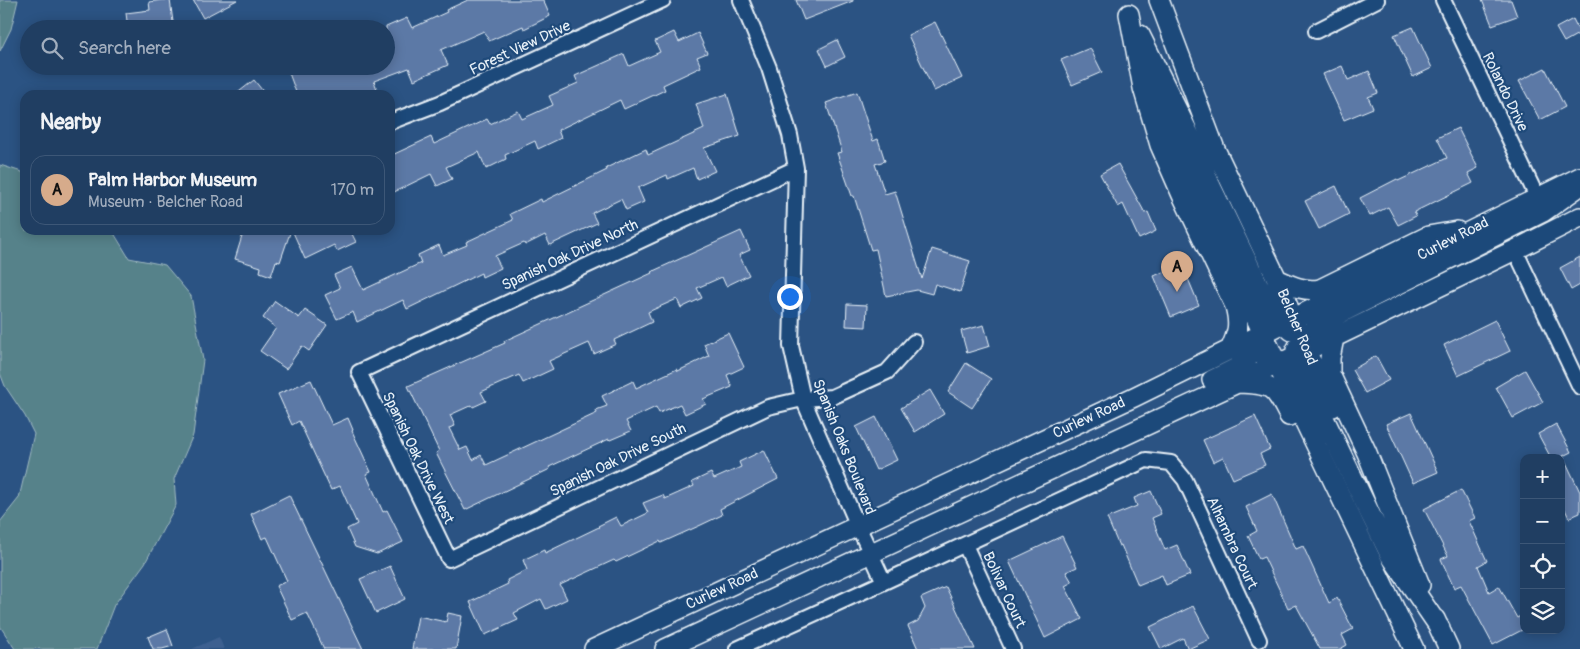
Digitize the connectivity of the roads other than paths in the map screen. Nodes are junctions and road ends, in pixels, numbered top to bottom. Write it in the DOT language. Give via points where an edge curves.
graph roads {
  1 [pos="663,0"];
  2 [pos="741,0"];
  3 [pos="1159,0"];
  4 [pos="1377,0"];
  5 [pos="1443,0"];
  6 [pos="1127,7"];
  7 [pos="1316,31"];
  8 [pos="395,120"];
  9 [pos="796,168"];
  10 [pos="1580,176"];
  11 [pos="1580,186"];
  12 [pos="1537,197"];
  13 [pos="1580,217"];
  14 [pos="1478,227"];
  15 [pos="1515,250"];
  16 [pos="1277,279"];
  17 [pos="1334,338"];
  18 [pos="914,342"];
  19 [pos="1284,343"];
  20 [pos="1230,350"];
  21 [pos="359,372"];
  22 [pos="1237,383"];
  23 [pos="1580,387"];
  24 [pos="804,399"];
  25 [pos="1026,481"];
  26 [pos="858,526"];
  27 [pos="965,545"];
  28 [pos="870,554"];
  29 [pos="449,559"];
  30 [pos="884,582"];
  31 [pos="1387,593"];
  32 [pos="1425,599"];
  33 [pos="1440,628"];
  34 [pos="1259,640"];
  35 [pos="762,644"];
  36 [pos="594,649"];
  37 [pos="665,649"];
  38 [pos="736,649"];
  39 [pos="1013,649"];
  40 [pos="1414,649"];
  41 [pos="1449,649"];
  1 -- 8 [label="street, Forest View Drive" via="440,103"];
  2 -- 9 [label="street, Spanish Oaks Boulevard" via="772,78 790,135"];
  3 -- 16 [label="main road, Belcher Road" via="1216,149"];
  4 -- 7 [label="street"];
  5 -- 12 [label="street, Rolando Drive"];
  6 -- 19 [label="main road, Belcher Road" via="1175,139"];
  6 -- 20 [label="main road" via="1143,88 1160,145 1235,306 1238,334"];
  9 -- 21 [label="street, Spanish Oak Drive North"];
  9 -- 24 [label="street, Spanish Oaks Boulevard" via="791,346"];
  10 -- 12 [label="main road, Curlew Road"];
  11 -- 19 [label="main road" via="1543,212"];
  12 -- 14 [label="main road, Curlew Road"];
  13 -- 15 [label="main road, Curlew Road"];
  14 -- 16 [label="main road" via="1428,236 1320,290 1302,290"];
  14 -- 19 [label="main road, Curlew Road"];
  15 -- 17 [label="main road, Curlew Road"];
  15 -- 23 [label="street"];
  16 -- 19 [label="main road, Belcher Road"];
  17 -- 19 [label="main road, Curlew Road"];
  17 -- 32 [label="main road" via="1330,374 1367,453"];
  18 -- 24 [label="street, Spanish Oak Drive South" via="887,372 832,397"];
  19 -- 20 [label="main road, Curlew Road"];
  19 -- 22 [label="main road, Curlew Road"];
  19 -- 25 [label="main road" via="1231,372 1072,446"];
  19 -- 31 [label="main road, Belcher Road" via="1291,392"];
  19 -- 32 [label="main road, Belcher Road"];
  19 -- 33 [label="main road" via="1311,391 1390,554"];
  20 -- 26 [label="main road, Curlew Road"];
  21 -- 29 [label="street, Spanish Oak Drive West"];
  22 -- 25 [label="main road, Curlew Road"];
  22 -- 31 [label="main road" via="1271,387 1280,398 1337,515"];
  24 -- 26 [label="street, Spanish Oaks Boulevard"];
  24 -- 29 [label="street, Spanish Oak Drive South" via="768,407"];
  25 -- 28 [label="main road, Curlew Road"];
  26 -- 28 [label="street, Spanish Oaks Boulevard"];
  26 -- 36 [label="main road, Curlew Road"];
  27 -- 30 [label="street"];
  27 -- 34 [label="street, Alhambra Court" via="1146,460 1171,463 1184,480"];
  27 -- 39 [label="street, Bolivar Court"];
  28 -- 30 [label="street, Spanish Oaks Boulevard"];
  28 -- 37 [label="main road, Curlew Road"];
  30 -- 35 [label="street"];
  31 -- 40 [label="main road, Belcher Road"];
  32 -- 33 [label="main road, Belcher Road"];
  33 -- 41 [label="main road, Belcher Road"];
  35 -- 38 [label="street"];
}
